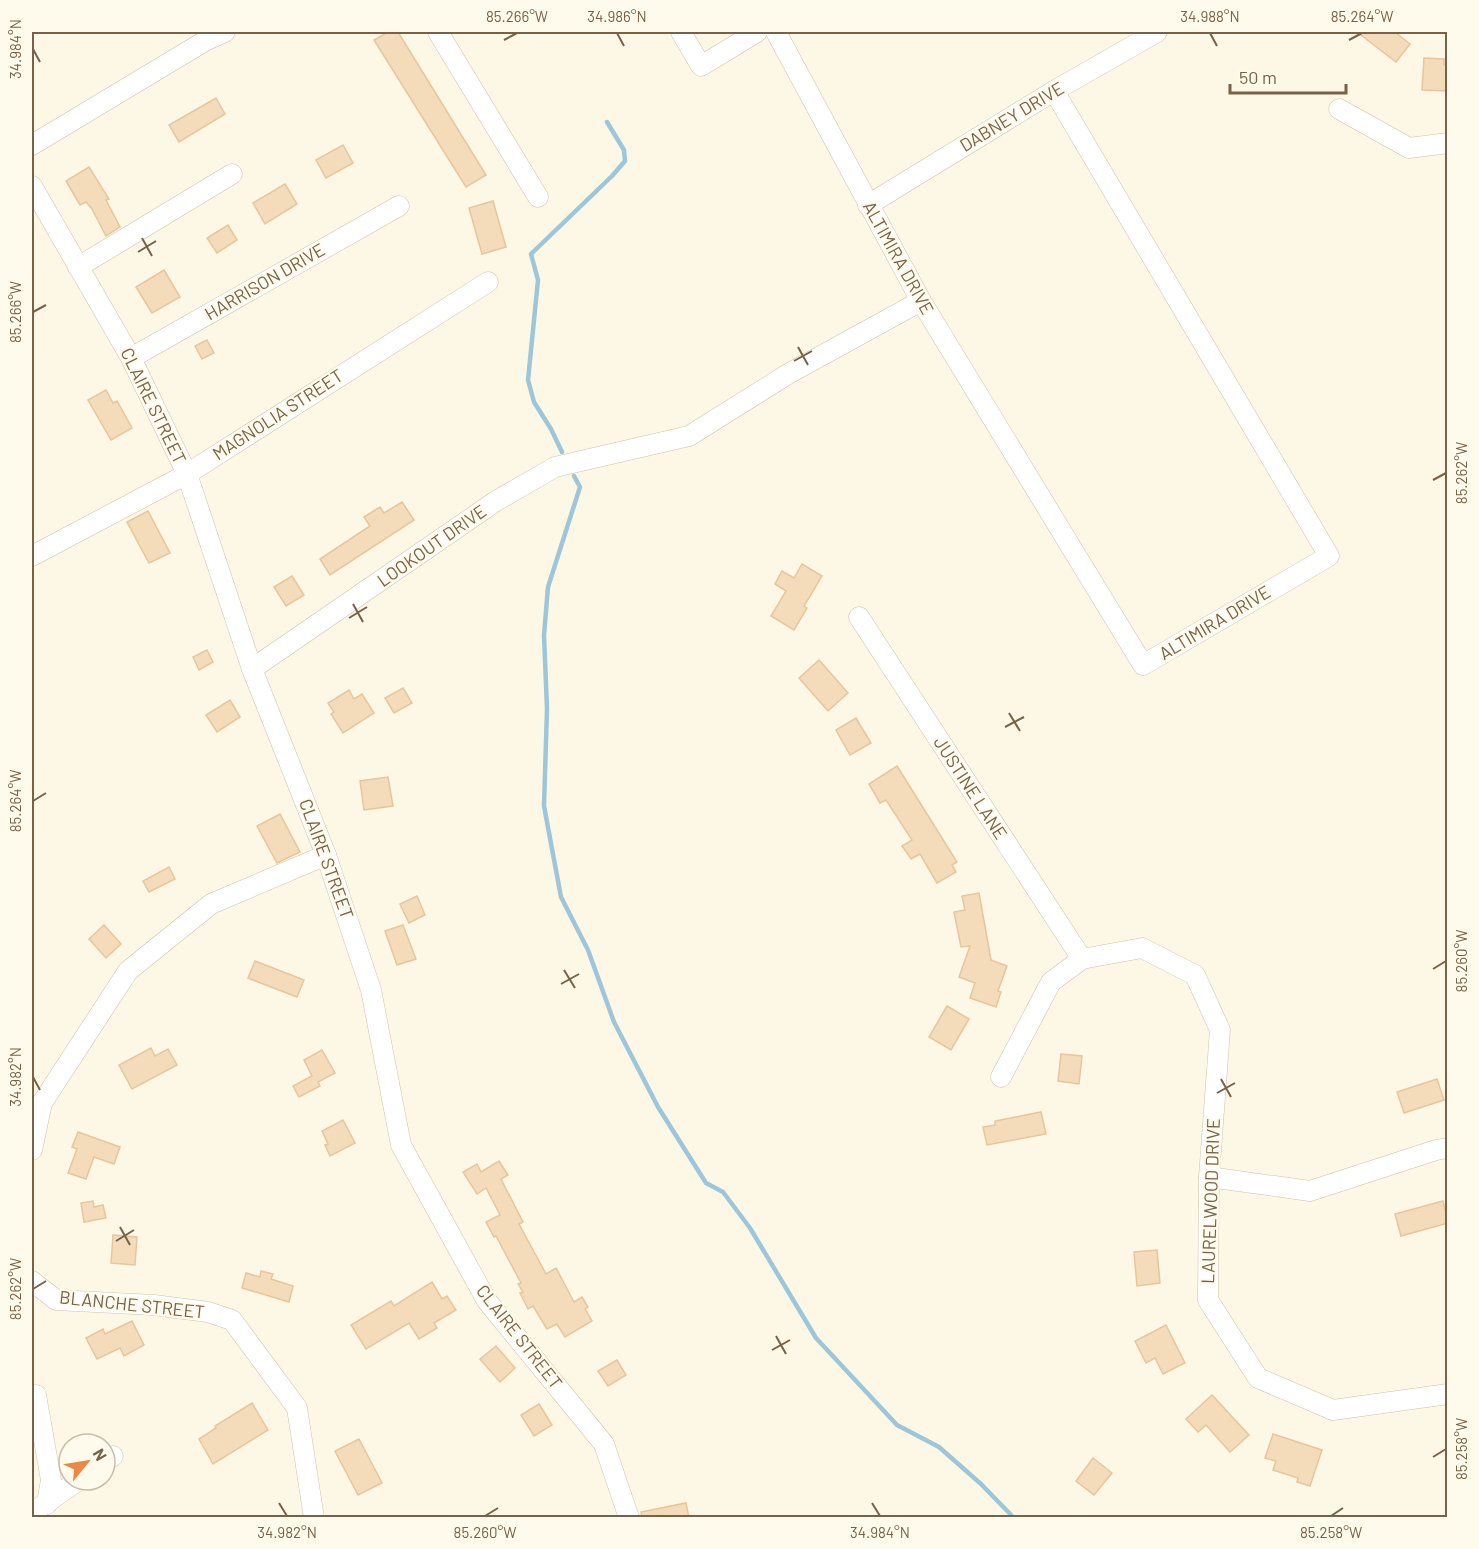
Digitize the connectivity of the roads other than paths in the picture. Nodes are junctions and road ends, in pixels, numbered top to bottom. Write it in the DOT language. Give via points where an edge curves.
graph roads {
  1 [pos="225,32"];
  2 [pos="438,32"];
  3 [pos="681,32"];
  4 [pos="757,32"];
  5 [pos="776,32"];
  6 [pos="1157,32"];
  7 [pos="1054,91"];
  8 [pos="1339,109"];
  9 [pos="1448,143"];
  10 [pos="32,145"];
  11 [pos="232,174"];
  12 [pos="32,186"];
  13 [pos="538,196"];
  14 [pos="868,205"];
  15 [pos="399,206"];
  16 [pos="78,267"];
  17 [pos="488,282"];
  18 [pos="921,301"];
  19 [pos="131,358"];
  20 [pos="187,474"];
  21 [pos="32,556"];
  22 [pos="859,617"];
  23 [pos="252,669"];
  24 [pos="327,855"];
  25 [pos="1082,959"];
  26 [pos="1001,1077"];
  27 [pos="1448,1148"];
  28 [pos="32,1150"];
  29 [pos="1209,1177"];
  30 [pos="32,1281"];
  31 [pos="1448,1394"];
  32 [pos="36,1395"];
  33 [pos="62,1492"];
  34 [pos="39,1508"];
  35 [pos="315,1518"];
  36 [pos="630,1518"];
  1 -- 10 [label="street"];
  2 -- 13 [label="street"];
  3 -- 4 [label="street" via="701,66"];
  5 -- 14 [label="street, ALTIMIRA DRIVE"];
  6 -- 7 [label="street, DABNEY DRIVE"];
  7 -- 14 [label="street, DABNEY DRIVE"];
  7 -- 18 [label="street, ALTIMIRA DRIVE" via="1329,556 1143,665"];
  8 -- 9 [label="street" via="1409,148"];
  11 -- 16 [label="street"];
  12 -- 16 [label="street, CLAIRE STREET"];
  14 -- 18 [label="street, ALTIMIRA DRIVE"];
  15 -- 19 [label="street, HARRISON DRIVE"];
  16 -- 19 [label="street, CLAIRE STREET"];
  17 -- 20 [label="street, MAGNOLIA STREET"];
  18 -- 23 [label="street, LOOKOUT DRIVE" via="788,374 689,436 555,467 496,501"];
  19 -- 20 [label="street, CLAIRE STREET"];
  20 -- 21 [label="street, MAGNOLIA STREET"];
  20 -- 23 [label="street, CLAIRE STREET"];
  22 -- 25 [label="street, JUSTINE LANE"];
  23 -- 24 [label="street, CLAIRE STREET"];
  24 -- 28 [label="street" via="212,904 128,971 42,1103"];
  24 -- 36 [label="street, CLAIRE STREET" via="371,990 401,1145 487,1301 604,1444"];
  25 -- 26 [label="street, LAURELWOOD DRIVE" via="1051,982"];
  25 -- 29 [label="street, LAURELWOOD DRIVE" via="1142,948 1195,975 1220,1030"];
  27 -- 29 [label="street" via="1310,1191"];
  29 -- 31 [label="street, LAURELWOOD DRIVE" via="1208,1300 1258,1378 1333,1410"];
  30 -- 35 [label="street, BLANCHE STREET" via="56,1300 154,1305 208,1312 232,1320 297,1408"];
  32 -- 34 [label="street" via="51,1480"];
  33 -- 34 [label="street"];
}
